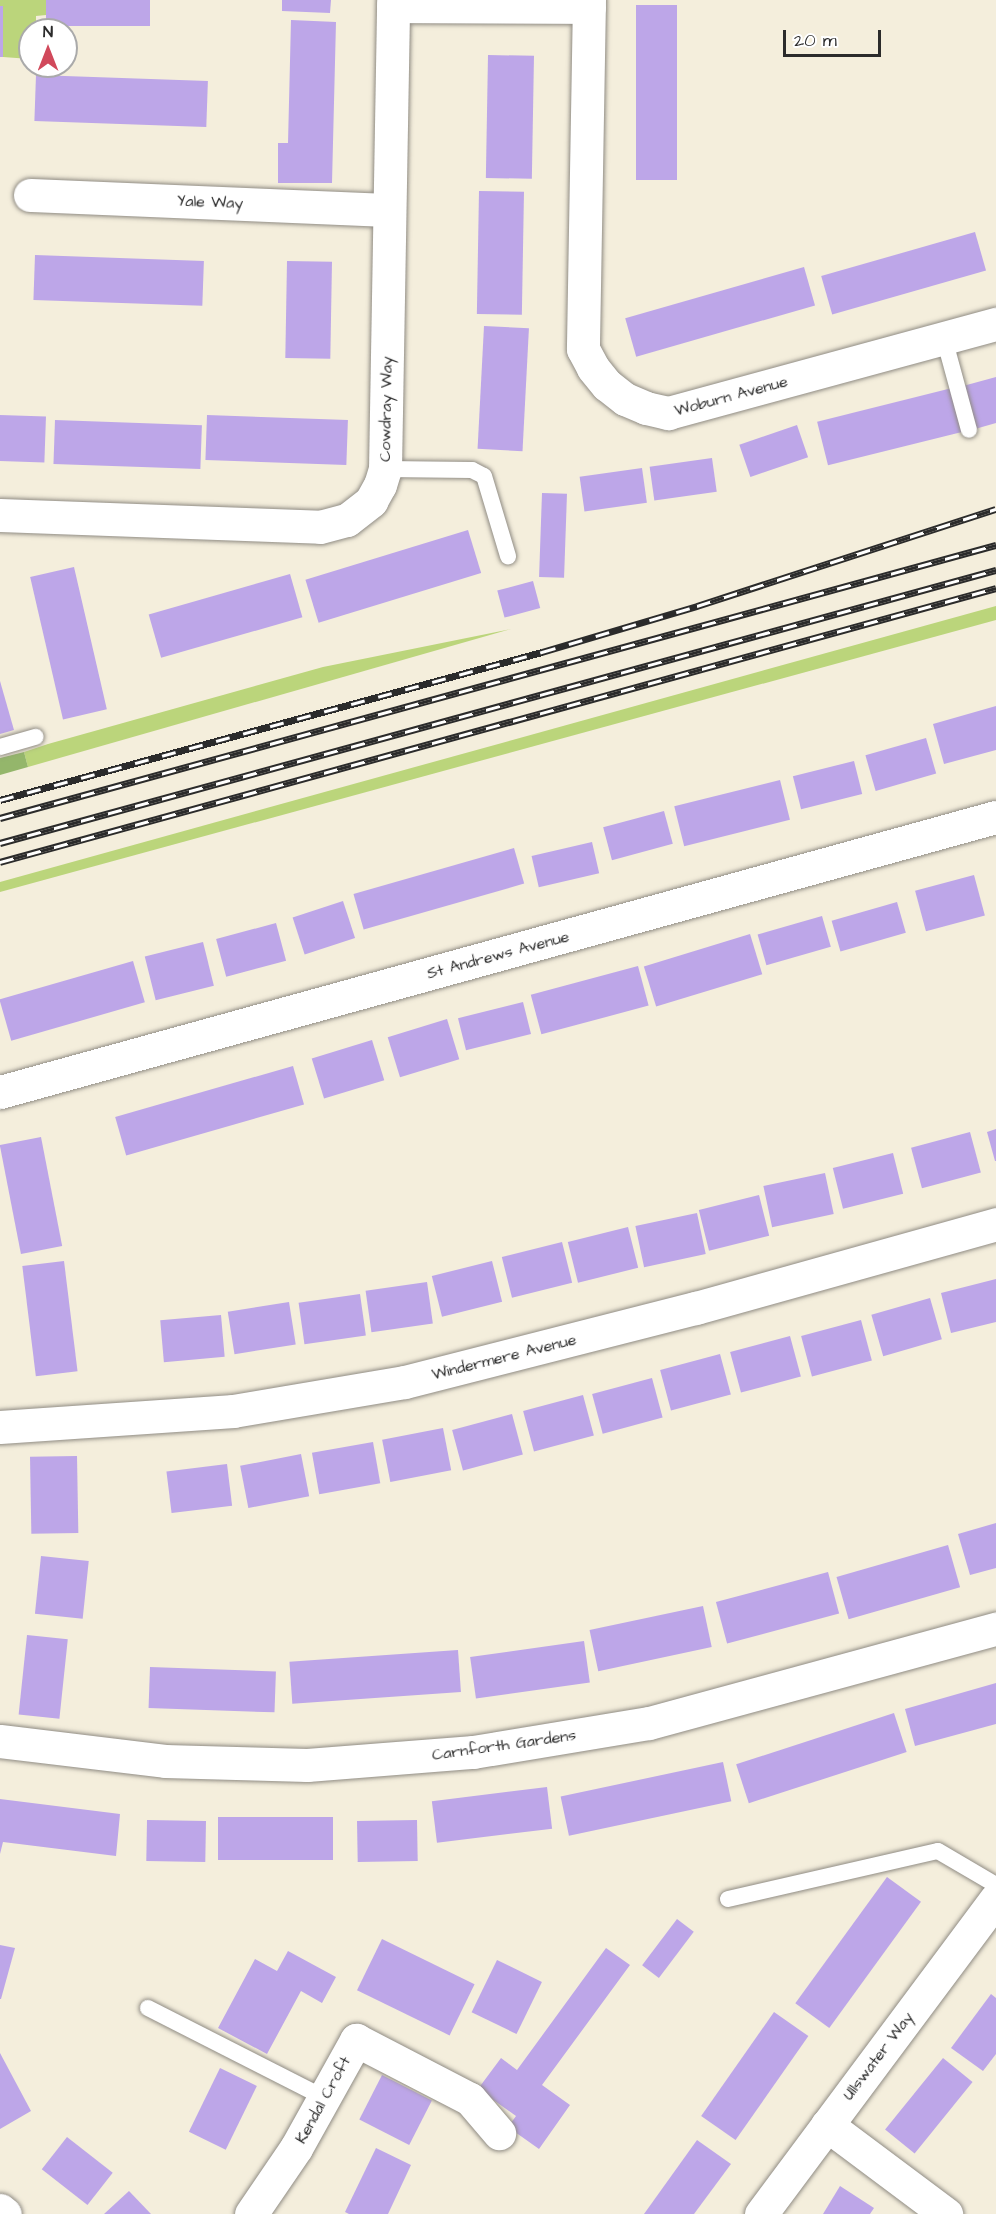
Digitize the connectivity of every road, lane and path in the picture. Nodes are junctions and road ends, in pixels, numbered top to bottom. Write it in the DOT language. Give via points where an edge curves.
graph roads {
  1 [pos="393,3"];
  2 [pos="589,4"];
  3 [pos="30,195"];
  4 [pos="389,210"];
  5 [pos="996,324"];
  6 [pos="944,338"];
  7 [pos="969,430"];
  8 [pos="385,469"];
  9 [pos="0,515"];
  10 [pos="508,556"];
  11 [pos="36,737"];
  12 [pos="0,747"];
  13 [pos="996,817"];
  14 [pos="0,1092"];
  15 [pos="996,1224"];
  16 [pos="0,1427"];
  17 [pos="996,1629"];
  18 [pos="0,1741"];
  19 [pos="996,1885"];
  20 [pos="728,1899"];
  21 [pos="996,1899"];
  22 [pos="148,2008"];
  23 [pos="325,2098"];
  24 [pos="827,2125"];
  25 [pos="499,2133"];
  26 [pos="0,2210"];
  27 [pos="5,2214"];
  28 [pos="251,2214"];
  29 [pos="761,2214"];
  30 [pos="946,2214"];
  1 -- 2 [label="street, Cowdray Way"];
  1 -- 4 [label="street, Cowdray Way"];
  2 -- 6 [label="street, Woburn Avenue" via="583,349 607,385 625,399 668,413"];
  3 -- 4 [label="street, Yale Way"];
  4 -- 8 [label="street, Cowdray Way"];
  5 -- 6 [label="street, Woburn Avenue"];
  6 -- 7 [label="lane"];
  8 -- 9 [label="street, Cowdray Way" via="375,493 358,513 320,527"];
  8 -- 10 [label="lane" via="472,470 484,476"];
  11 -- 12 [label="lane"];
  13 -- 14 [label="street, St Andrews Avenue"];
  15 -- 16 [label="street, Windermere Avenue" via="696,1308 405,1382 233,1411"];
  17 -- 18 [label="street, Carnforth Gardens" via="649,1723 473,1752 307,1765 165,1761"];
  19 -- 20 [label="lane" via="938,1851"];
  21 -- 24 [label="street, Ullswater Way"];
  22 -- 23 [label="lane"];
  23 -- 25 [label="street, Kendal Croft" via="356,2040 470,2099"];
  23 -- 28 [label="street, Kendal Croft"];
  24 -- 29 [label="street, Ullswater Way"];
  24 -- 30 [label="street"];
  26 -- 27 [label="street"];
}
